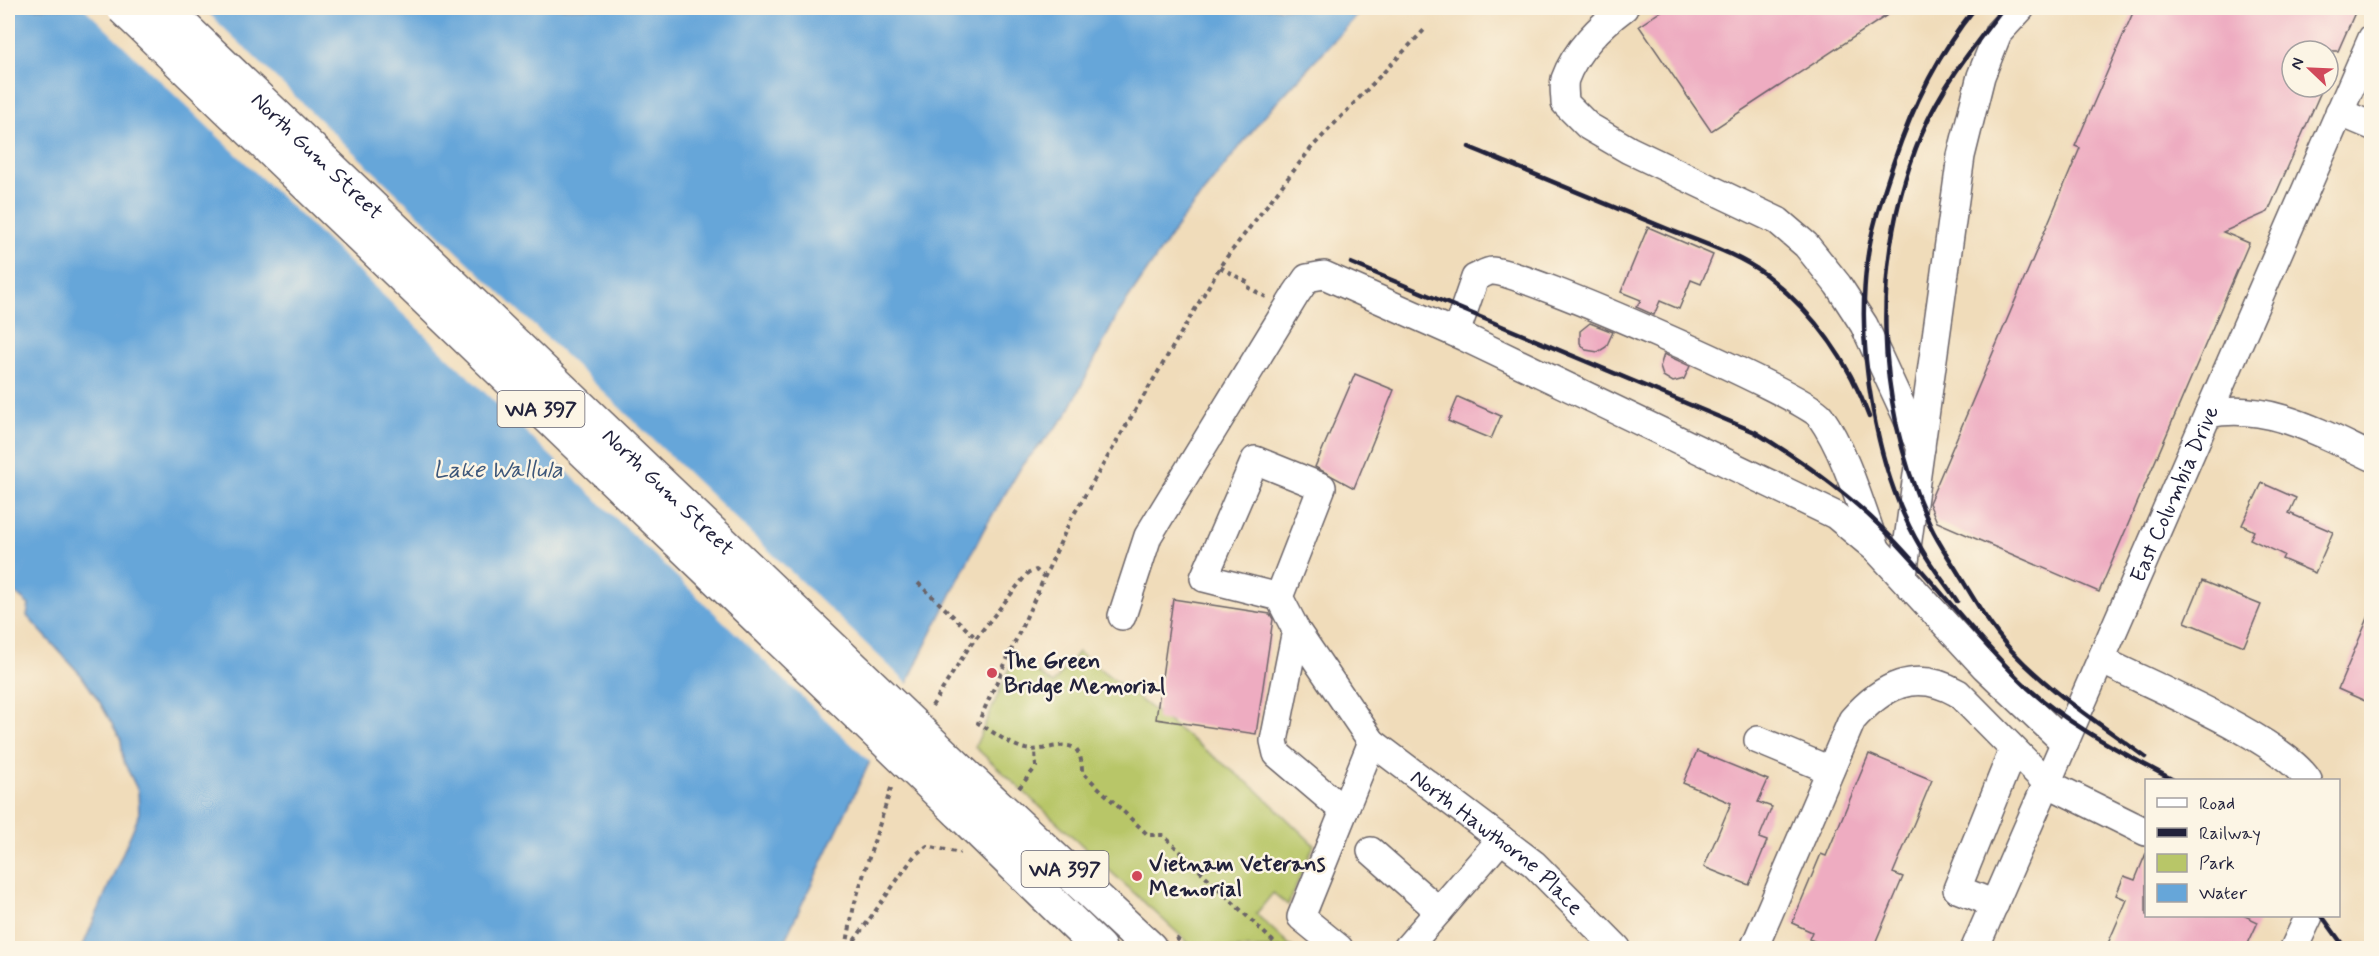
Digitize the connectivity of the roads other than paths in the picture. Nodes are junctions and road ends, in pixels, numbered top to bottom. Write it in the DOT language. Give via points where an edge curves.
graph roads {
  1 [pos="123,8"];
  2 [pos="164,8"];
  3 [pos="1624,8"];
  4 [pos="2015,8"];
  5 [pos="2021,8"];
  6 [pos="1998,33"];
  7 [pos="2372,38"];
  8 [pos="2339,112"];
  9 [pos="2372,126"];
  10 [pos="1456,333"];
  11 [pos="2208,414"];
  12 [pos="1921,448"];
  13 [pos="2372,457"];
  14 [pos="1877,550"];
  15 [pos="1903,576"];
  16 [pos="1280,597"];
  17 [pos="1122,616"];
  18 [pos="1296,630"];
  19 [pos="2101,660"];
  20 [pos="1758,740"];
  21 [pos="1372,742"];
  22 [pos="2065,743"];
  23 [pos="2013,750"];
  24 [pos="1830,770"];
  25 [pos="2307,779"];
  26 [pos="2047,783"];
  27 [pos="969,800"];
  28 [pos="1344,811"];
  29 [pos="2145,832"];
  30 [pos="1501,839"];
  31 [pos="1371,851"];
  32 [pos="1995,904"];
  33 [pos="1439,911"];
  34 [pos="2308,917"];
  35 [pos="1099,948"];
  36 [pos="1150,948"];
  37 [pos="1339,948"];
  38 [pos="1407,948"];
  39 [pos="1617,948"];
  40 [pos="1754,948"];
  41 [pos="1975,948"];
  42 [pos="2294,948"];
  1 -- 27 [label="main road, North Gum Street / WA 397, bridge"];
  2 -- 27 [label="main road, North Gum Street / WA 397, bridge"];
  3 -- 12 [label="street" via="1606,21 1579,54 1564,81 1565,103 1588,126 1629,150 1778,221 1806,245 1864,325"];
  4 -- 6 [label="street"];
  5 -- 6 [label="street"];
  6 -- 12 [label="street" via="1961,156"];
  7 -- 8 [label="street, East Columbia Drive"];
  8 -- 9 [label="street"];
  8 -- 11 [label="street, East Columbia Drive"];
  10 -- 14 [label="street" via="1822,508 1848,524"];
  10 -- 14 [label="street" via="1476,278 1492,271 1545,286 1765,381 1819,414 1852,479"];
  10 -- 17 [label="street" via="1324,275 1307,278 1148,536"];
  11 -- 13 [label="street" via="2245,410 2274,415"];
  11 -- 19 [label="street, East Columbia Drive"];
  12 -- 15 [label="street"];
  14 -- 15 [label="street"];
  15 -- 22 [label="street" via="1985,667"];
  16 -- 16 [label="street" via="1204,578 1256,460 1322,487"];
  16 -- 18 [label="street, North Hawthorne Place"];
  18 -- 21 [label="street, North Hawthorne Place"];
  18 -- 28 [label="street" via="1274,741 1277,754"];
  19 -- 22 [label="street, East Columbia Drive"];
  19 -- 25 [label="street" via="2252,735 2301,770"];
  20 -- 24 [label="street"];
  21 -- 28 [label="street"];
  21 -- 30 [label="street, North Hawthorne Place"];
  22 -- 26 [label="street, East Columbia Drive"];
  23 -- 24 [label="street" via="1958,693 1944,684 1918,679 1884,692 1867,704 1852,720"];
  23 -- 26 [label="street"];
  23 -- 32 [label="street" via="1957,889"];
  24 -- 40 [label="street"];
  26 -- 29 [label="street"];
  26 -- 32 [label="street, East Columbia Drive"];
  27 -- 35 [label="main road, North Gum Street / WA 397"];
  27 -- 36 [label="main road, North Gum Street / WA 397"];
  28 -- 37 [label="street" via="1301,916"];
  30 -- 33 [label="street"];
  30 -- 39 [label="street, North Hawthorne Place" via="1549,877"];
  31 -- 33 [label="street"];
  32 -- 41 [label="street, East Columbia Drive"];
  33 -- 38 [label="street"];
  34 -- 42 [label="street"];
}
